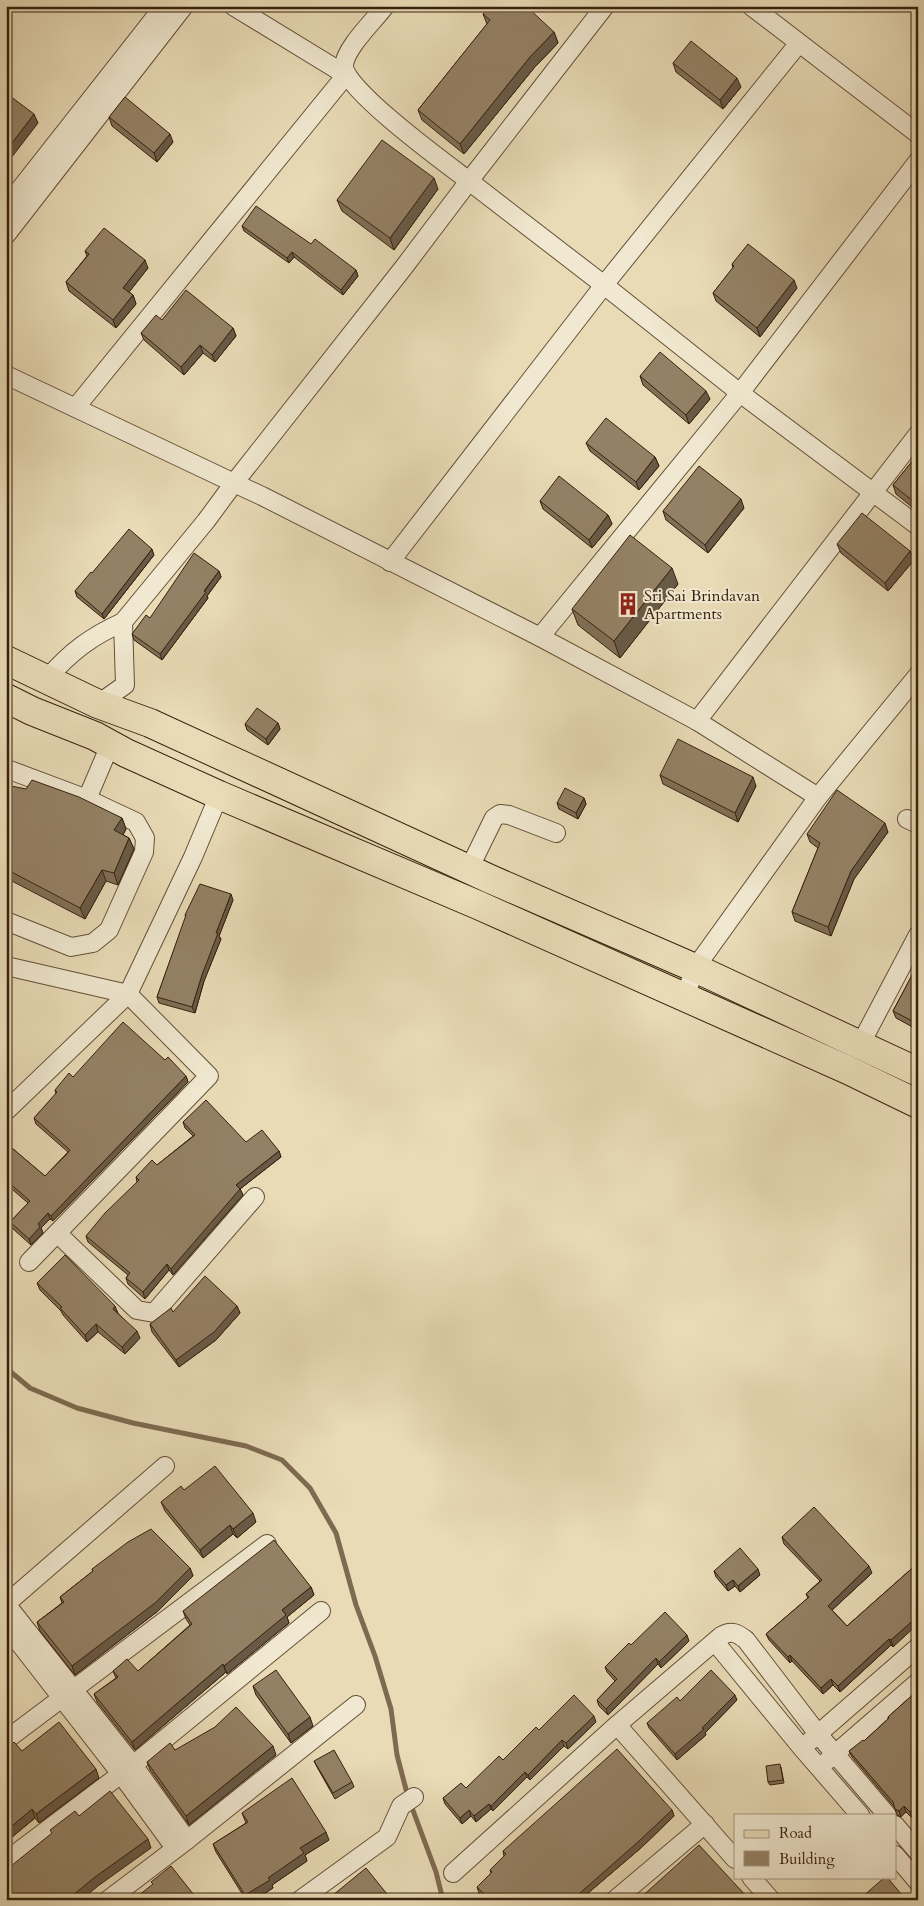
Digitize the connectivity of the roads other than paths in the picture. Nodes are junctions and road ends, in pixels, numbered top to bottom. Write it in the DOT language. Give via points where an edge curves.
graph roads {
  1 [pos="164,6"];
  2 [pos="184,6"];
  3 [pos="234,6"];
  4 [pos="386,6"];
  5 [pos="605,6"];
  6 [pos="752,6"];
  7 [pos="798,43"];
  8 [pos="346,75"];
  9 [pos="918,134"];
  10 [pos="918,160"];
  11 [pos="468,181"];
  12 [pos="6,207"];
  13 [pos="6,235"];
  14 [pos="604,285"];
  15 [pos="6,374"];
  16 [pos="740,393"];
  17 [pos="76,408"];
  18 [pos="918,434"];
  19 [pos="234,483"];
  20 [pos="873,492"];
  21 [pos="918,526"];
  22 [pos="390,562"];
  23 [pos="123,622"];
  24 [pos="540,637"];
  25 [pos="6,660"];
  26 [pos="918,675"];
  27 [pos="48,678"];
  28 [pos="6,698"];
  29 [pos="98,704"];
  30 [pos="697,721"];
  31 [pos="110,745"];
  32 [pos="6,770"];
  33 [pos="219,794"];
  34 [pos="818,797"];
  35 [pos="87,799"];
  36 [pos="556,834"];
  37 [pos="442,857"];
  38 [pos="469,869"];
  39 [pos="430,885"];
  40 [pos="6,921"];
  41 [pos="918,935"];
  42 [pos="7,968"];
  43 [pos="695,968"];
  44 [pos="128,994"];
  45 [pos="684,997"];
  46 [pos="860,1045"];
  47 [pos="918,1072"];
  48 [pos="918,1104"];
  49 [pos="6,1111"];
  50 [pos="255,1197"];
  51 [pos="58,1233"];
  52 [pos="29,1262"];
  53 [pos="165,1466"];
  54 [pos="267,1544"];
  55 [pos="6,1604"];
  56 [pos="321,1611"];
  57 [pos="6,1626"];
  58 [pos="716,1642"];
  59 [pos="918,1647"];
  60 [pos="918,1682"];
  61 [pos="67,1693"];
  62 [pos="356,1705"];
  63 [pos="617,1725"];
  64 [pos="818,1734"];
  65 [pos="6,1740"];
  66 [pos="802,1748"];
  67 [pos="835,1754"];
  68 [pos="819,1768"];
  69 [pos="127,1770"];
  70 [pos="410,1799"];
  71 [pos="859,1814"];
  72 [pos="885,1814"];
  73 [pos="705,1824"];
  74 [pos="896,1826"];
  75 [pos="181,1844"];
  76 [pos="917,1848"];
  77 [pos="734,1858"];
  78 [pos="897,1858"];
  79 [pos="6,1861"];
  80 [pos="453,1873"];
  81 [pos="752,1878"];
  82 [pos="918,1882"];
  83 [pos="108,1900"];
  84 [pos="300,1900"];
  85 [pos="615,1900"];
  86 [pos="771,1900"];
  1 -- 12 [label="street"];
  2 -- 13 [label="street"];
  3 -- 8 [label="street"];
  4 -- 8 [label="street" via="349,52 344,66"];
  5 -- 11 [label="street"];
  6 -- 7 [label="street"];
  7 -- 9 [label="street"];
  7 -- 14 [label="street"];
  8 -- 11 [label="street" via="370,101"];
  8 -- 17 [label="street"];
  10 -- 16 [label="street"];
  11 -- 14 [label="street"];
  11 -- 19 [label="street"];
  14 -- 16 [label="street"];
  14 -- 22 [label="street"];
  15 -- 17 [label="street"];
  16 -- 20 [label="street"];
  16 -- 24 [label="street"];
  17 -- 19 [label="street"];
  18 -- 20 [label="street"];
  19 -- 22 [label="street"];
  19 -- 23 [label="street"];
  20 -- 21 [label="street"];
  20 -- 30 [label="street"];
  22 -- 24 [label="street"];
  23 -- 27 [label="street" via="99,632 63,660"];
  23 -- 29 [label="street" via="125,685"];
  24 -- 30 [label="street"];
  25 -- 27 [label="main road"];
  26 -- 34 [label="street"];
  27 -- 29 [label="main road"];
  28 -- 31 [label="main road"];
  29 -- 37 [label="main road" via="150,723"];
  30 -- 34 [label="street"];
  31 -- 33 [label="main road"];
  31 -- 35 [label="street"];
  32 -- 35 [label="street"];
  33 -- 39 [label="main road"];
  33 -- 44 [label="street"];
  34 -- 43 [label="street"];
  35 -- 40 [label="street" via="136,822 145,838 144,852 109,930 93,943 71,947"];
  36 -- 38 [label="street" via="509,814 500,814 494,818"];
  37 -- 38 [label="main road"];
  37 -- 39 [label="main road"];
  38 -- 43 [label="main road"];
  39 -- 45 [label="main road"];
  41 -- 46 [label="street"];
  42 -- 44 [label="street"];
  43 -- 45 [label="street"];
  43 -- 46 [label="main road"];
  44 -- 49 [label="street"];
  44 -- 51 [label="street" via="209,1076"];
  45 -- 48 [label="main road"];
  46 -- 47 [label="main road"];
  50 -- 51 [label="street" via="154,1313 137,1310"];
  51 -- 52 [label="street"];
  53 -- 55 [label="street"];
  54 -- 61 [label="street"];
  55 -- 61 [label="street"];
  56 -- 69 [label="street"];
  57 -- 61 [label="street"];
  58 -- 63 [label="street"];
  58 -- 64 [label="street" via="728,1632 746,1640"];
  58 -- 66 [label="street"];
  59 -- 64 [label="street"];
  60 -- 67 [label="street"];
  61 -- 65 [label="street"];
  61 -- 69 [label="street"];
  62 -- 75 [label="street"];
  63 -- 73 [label="street"];
  63 -- 80 [label="street"];
  64 -- 66 [label="street"];
  64 -- 67 [label="street"];
  66 -- 68 [label="street"];
  67 -- 68 [label="street"];
  67 -- 72 [label="street"];
  68 -- 71 [label="street"];
  69 -- 75 [label="street"];
  69 -- 79 [label="street"];
  70 -- 84 [label="street" via="398,1811 387,1838"];
  73 -- 77 [label="street"];
  73 -- 85 [label="street"];
  74 -- 76 [label="street"];
  75 -- 83 [label="street"];
  76 -- 78 [label="street"];
  78 -- 82 [label="street"];
  81 -- 86 [label="street"];
}
